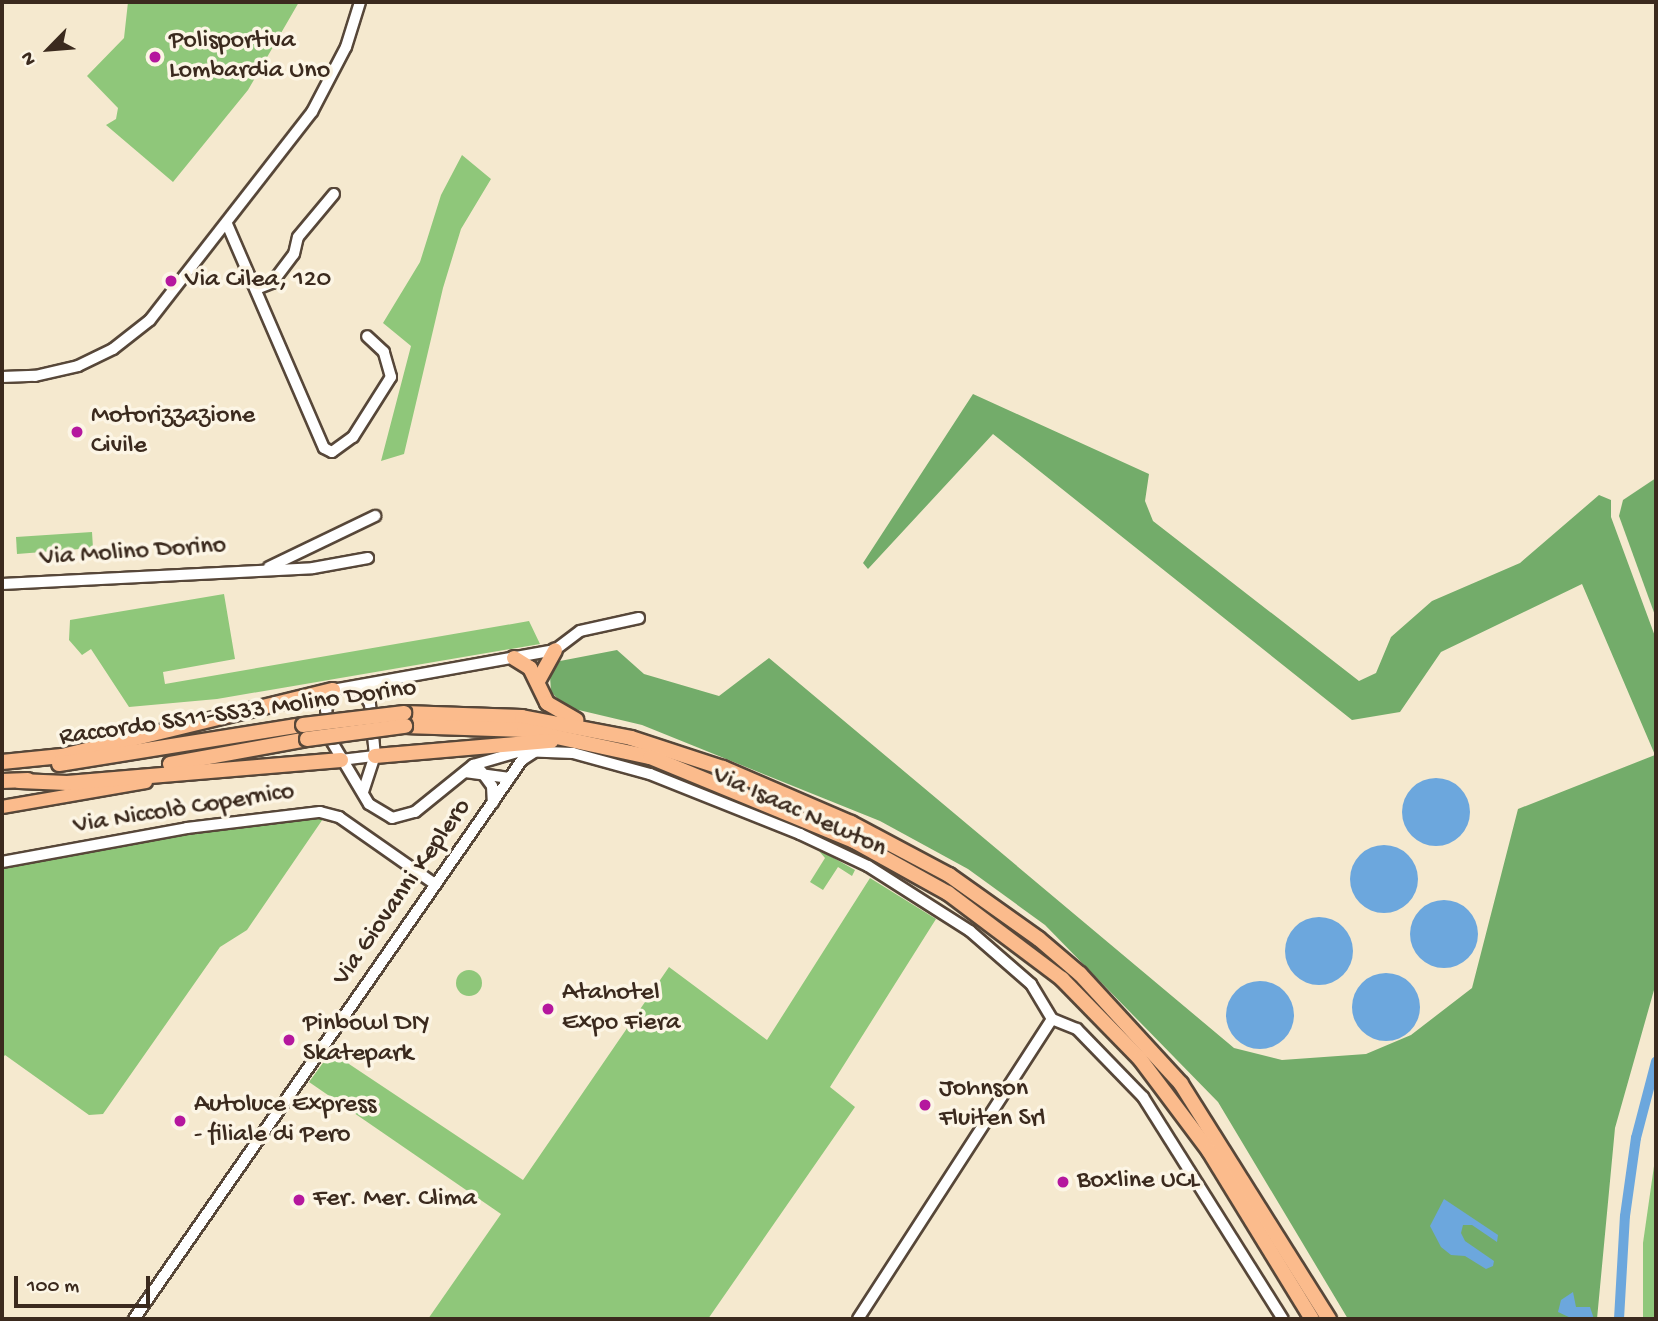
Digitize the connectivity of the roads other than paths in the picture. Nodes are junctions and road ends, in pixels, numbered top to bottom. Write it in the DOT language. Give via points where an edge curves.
graph roads {
  1 [pos="360,2"];
  2 [pos="334,194"];
  3 [pos="227,224"];
  4 [pos="256,289"];
  5 [pos="367,336"];
  6 [pos="2,377"];
  7 [pos="375,516"];
  8 [pos="321,543"];
  9 [pos="368,558"];
  10 [pos="328,565"];
  11 [pos="266,568"];
  12 [pos="2,584"];
  13 [pos="639,618"];
  14 [pos="555,650"];
  15 [pos="514,658"];
  16 [pos="391,681"];
  17 [pos="538,681"];
  18 [pos="351,687"];
  19 [pos="333,690"];
  20 [pos="371,706"];
  21 [pos="405,719"];
  22 [pos="596,729"];
  23 [pos="305,732"];
  24 [pos="540,750"];
  25 [pos="626,750"];
  26 [pos="375,756"];
  27 [pos="341,760"];
  28 [pos="2,762"];
  29 [pos="483,765"];
  30 [pos="2,768"];
  31 [pos="227,768"];
  32 [pos="511,776"];
  33 [pos="19,780"];
  34 [pos="2,781"];
  35 [pos="363,792"];
  36 [pos="493,803"];
  37 [pos="2,807"];
  38 [pos="2,862"];
  39 [pos="436,885"];
  40 [pos="1052,1018"];
  41 [pos="134,1319"];
  42 [pos="858,1319"];
  43 [pos="1283,1319"];
  44 [pos="1312,1319"];
  45 [pos="1329,1319"];
  1 -- 3 [label="street" via="346,47 323,94"];
  2 -- 4 [label="street" via="298,237 295,254 272,284"];
  3 -- 4 [label="street"];
  3 -- 6 [label="street" via="150,320 120,344 73,368"];
  4 -- 5 [label="street" via="324,447 332,452 353,437 391,377 384,352"];
  7 -- 8 [label="street"];
  8 -- 10 [label="street"];
  8 -- 11 [label="street"];
  9 -- 10 [label="street, Via Molino Dorino"];
  10 -- 11 [label="street, Via Molino Dorino"];
  11 -- 12 [label="street, Via Molino Dorino"];
  13 -- 14 [label="street" via="580,631"];
  14 -- 15 [label="street"];
  14 -- 17 [label="highway"];
  15 -- 16 [label="street"];
  15 -- 17 [label="highway" via="530,668"];
  16 -- 18 [label="street"];
  16 -- 20 [label="street" via="377,692"];
  17 -- 22 [label="highway" via="555,711"];
  18 -- 19 [label="street"];
  18 -- 20 [label="street" via="364,694"];
  19 -- 27 [label="street" via="326,710"];
  19 -- 28 [label="highway" via="62,756"];
  20 -- 26 [label="street"];
  21 -- 22 [label="highway, Raccordo SS11-SS33 Molino Dorino" via="473,712"];
  21 -- 23 [label="highway, Raccordo SS11-SS33 Molino Dorino, bridge"];
  21 -- 25 [label="highway, Raccordo SS11-SS33 Molino Dorino" via="524,730"];
  22 -- 45 [label="highway, Raccordo SS11-SS33 Molino Dorino" via="723,768 876,834 950,875 1039,939 1116,1011 1181,1084"];
  23 -- 30 [label="highway, Raccordo SS11-SS33 Molino Dorino" via="92,761"];
  23 -- 33 [label="highway, Raccordo SS11-SS33 Molino Dorino" via="161,765"];
  24 -- 29 [label="street, Via Isaac Newton"];
  24 -- 32 [label="street, Via Giovanni Keplero" via="526,757"];
  24 -- 40 [label="street, Via Isaac Newton" via="573,753 650,774 868,866 970,931 1031,984"];
  25 -- 26 [label="highway" via="547,740"];
  25 -- 44 [label="highway, Raccordo SS11-SS33 Molino Dorino" via="719,782 886,857 977,912 1034,956 1115,1031 1164,1088 1223,1173"];
  26 -- 27 [label="street"];
  26 -- 35 [label="street"];
  27 -- 31 [label="highway"];
  27 -- 35 [label="street"];
  29 -- 32 [label="street"];
  29 -- 35 [label="street" via="463,772 415,812 398,818 377,812"];
  29 -- 36 [label="street"];
  31 -- 33 [label="highway" via="67,783"];
  31 -- 37 [label="main road"];
  32 -- 36 [label="street, Via Giovanni Keplero"];
  33 -- 34 [label="highway, Raccordo SS11-SS33 Molino Dorino"];
  36 -- 39 [label="street, Via Giovanni Keplero"];
  38 -- 39 [label="street, Via Niccolò Copernico" via="187,828 320,813 340,817"];
  39 -- 41 [label="street, Via Giovanni Keplero"];
  40 -- 42 [label="street"];
  40 -- 43 [label="street" via="1077,1029 1143,1097"];
}
